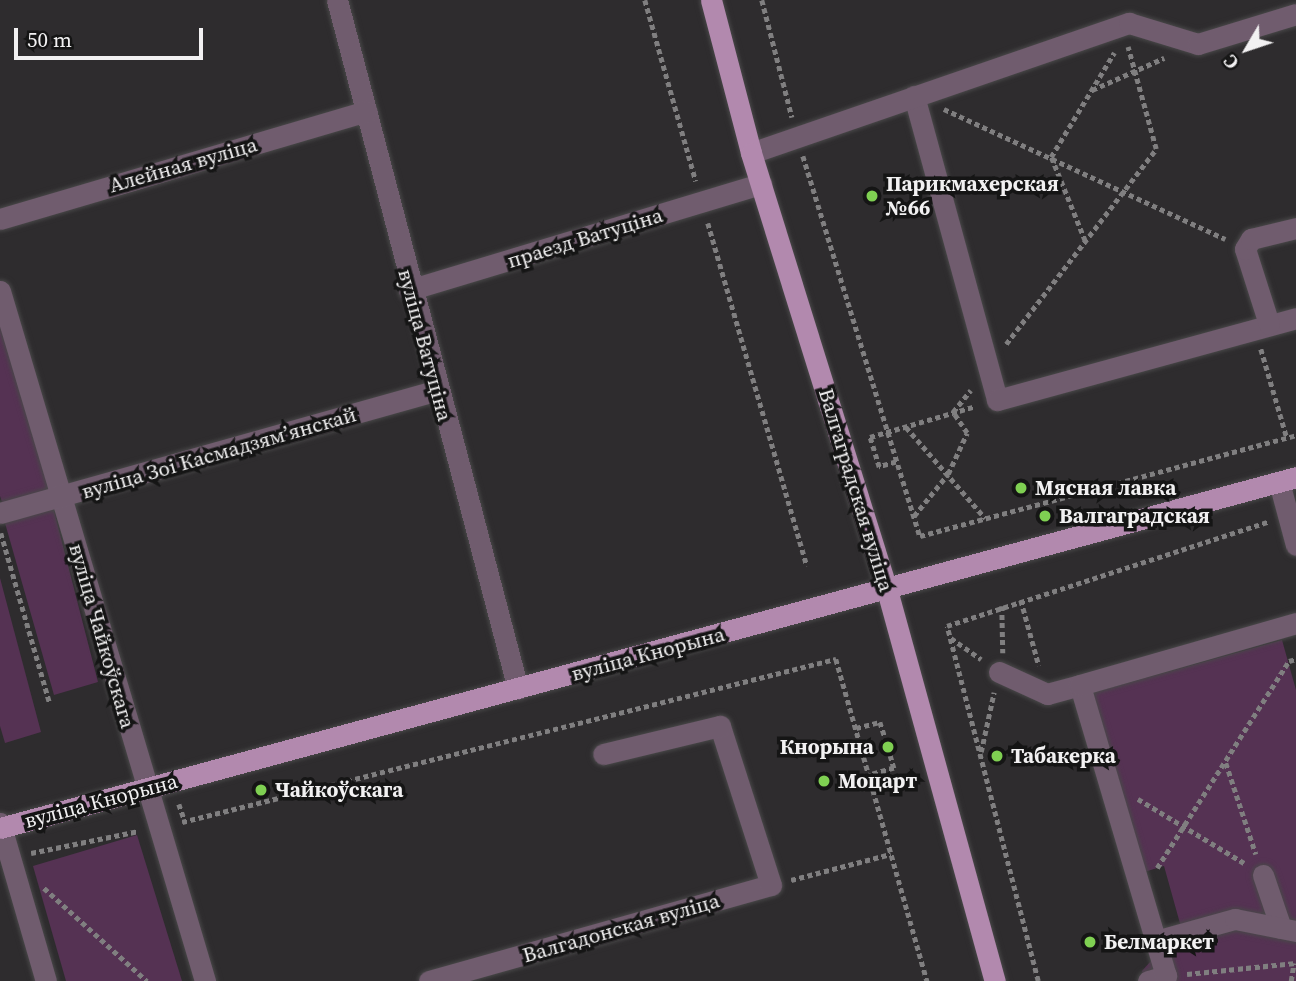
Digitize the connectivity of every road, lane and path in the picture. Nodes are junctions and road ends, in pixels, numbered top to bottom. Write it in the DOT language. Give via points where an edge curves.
graph roads {
  1 [pos="337,0"];
  2 [pos="645,0"];
  3 [pos="711,0"];
  4 [pos="762,0"];
  5 [pos="1296,14"];
  6 [pos="1198,44"];
  7 [pos="1134,70"];
  8 [pos="1091,90"];
  9 [pos="914,96"];
  10 [pos="366,111"];
  11 [pos="797,137"];
  12 [pos="751,153"];
  13 [pos="1051,157"];
  14 [pos="761,184"];
  15 [pos="1124,191"];
  16 [pos="702,203"];
  17 [pos="0,219"];
  18 [pos="1296,228"];
  19 [pos="1085,242"];
  20 [pos="1245,249"];
  21 [pos="409,290"];
  22 [pos="0,291"];
  23 [pos="1296,318"];
  24 [pos="1262,326"];
  25 [pos="987,369"];
  26 [pos="438,390"];
  27 [pos="997,400"];
  28 [pos="953,412"];
  29 [pos="906,426"];
  30 [pos="887,432"];
  31 [pos="1296,435"];
  32 [pos="1287,438"];
  33 [pos="897,461"];
  34 [pos="948,474"];
  35 [pos="1287,480"];
  36 [pos="62,499"];
  37 [pos="0,513"];
  38 [pos="914,516"];
  39 [pos="1288,516"];
  40 [pos="985,518"];
  41 [pos="0,529"];
  42 [pos="1296,545"];
  43 [pos="807,565"];
  44 [pos="887,590"];
  45 [pos="1021,600"];
  46 [pos="1296,623"];
  47 [pos="950,637"];
  48 [pos="1296,659"];
  49 [pos="999,672"];
  50 [pos="1042,676"];
  51 [pos="1080,685"];
  52 [pos="518,689"];
  53 [pos="50,704"];
  54 [pos="856,729"];
  55 [pos="603,754"];
  56 [pos="1226,763"];
  57 [pos="869,775"];
  58 [pos="1108,781"];
  59 [pos="148,789"];
  60 [pos="0,826"];
  61 [pos="159,827"];
  62 [pos="1186,828"];
  63 [pos="891,853"];
  64 [pos="9,857"];
  65 [pos="1136,875"];
  66 [pos="1263,875"];
  67 [pos="39,883"];
  68 [pos="771,886"];
  69 [pos="1288,929"];
  70 [pos="1156,941"];
  71 [pos="1295,964"];
  72 [pos="1157,978"];
  73 [pos="46,981"];
  74 [pos="146,981"];
  75 [pos="205,981"];
  76 [pos="429,981"];
  77 [pos="927,981"];
  78 [pos="995,981"];
  79 [pos="1038,981"];
  80 [pos="1291,981"];
  1 -- 10 [label="street, вуліца Ватуціна"];
  2 -- 16 [label="path"];
  3 -- 12 [label="main road, Валгаградская вуліца"];
  4 -- 11 [label="path"];
  5 -- 6 [label="street"];
  6 -- 7 [label="path"];
  6 -- 9 [label="street" via="1129,23"];
  7 -- 8 [label="path"];
  7 -- 8 [label="path" via="1125,36"];
  7 -- 15 [label="path" via="1156,149"];
  8 -- 13 [label="path"];
  9 -- 11 [label="street"];
  9 -- 13 [label="path"];
  9 -- 25 [label="street"];
  10 -- 17 [label="street, Алейная вуліца"];
  10 -- 21 [label="street, вуліца Ватуціна"];
  11 -- 12 [label="street"];
  11 -- 30 [label="path"];
  12 -- 14 [label="main road, Валгаградская вуліца"];
  13 -- 15 [label="path"];
  13 -- 19 [label="path"];
  14 -- 16 [label="street, праезд Ватуціна"];
  14 -- 44 [label="main road, Валгаградская вуліца"];
  15 -- 19 [label="path"];
  15 -- 20 [label="path"];
  16 -- 21 [label="street, праезд Ватуціна"];
  16 -- 43 [label="path"];
  18 -- 20 [label="street" via="1251,239"];
  19 -- 25 [label="path"];
  20 -- 24 [label="street"];
  21 -- 26 [label="street, вуліца Ватуціна"];
  22 -- 36 [label="street, вуліца Чайкоўскага"];
  23 -- 24 [label="street"];
  24 -- 27 [label="street"];
  24 -- 32 [label="path"];
  25 -- 27 [label="street"];
  25 -- 28 [label="path"];
  26 -- 36 [label="street, вуліца Зоі Касмадзямʼянскай"];
  26 -- 52 [label="street, вуліца Ватуціна"];
  27 -- 28 [label="path"];
  28 -- 29 [label="path"];
  28 -- 34 [label="path" via="967,433"];
  29 -- 30 [label="path"];
  29 -- 34 [label="path"];
  30 -- 33 [label="path"];
  30 -- 33 [label="path" via="870,437 879,467"];
  31 -- 32 [label="path"];
  32 -- 40 [label="path"];
  33 -- 38 [label="path"];
  34 -- 38 [label="path"];
  34 -- 40 [label="path"];
  35 -- 39 [label="street"];
  35 -- 44 [label="main road, вуліца Кнорына"];
  36 -- 37 [label="street, вуліца Зоі Касмадзямʼянскай"];
  36 -- 59 [label="street, вуліца Чайкоўскага"];
  38 -- 40 [label="path" via="920,536"];
  39 -- 42 [label="street"];
  39 -- 45 [label="path"];
  41 -- 53 [label="path"];
  44 -- 52 [label="main road, вуліца Кнорына"];
  44 -- 78 [label="main road, Валгаградская вуліца"];
  45 -- 47 [label="path" via="947,626"];
  45 -- 50 [label="path"];
  46 -- 51 [label="street"];
  47 -- 49 [label="path"];
  47 -- 79 [label="path"];
  48 -- 56 [label="path" via="1289,661"];
  49 -- 51 [label="street" via="1047,694"];
  51 -- 58 [label="street"];
  52 -- 59 [label="main road, вуліца Кнорына"];
  54 -- 57 [label="path"];
  54 -- 57 [label="path" via="880,722 894,768"];
  54 -- 61 [label="path" via="836,659"];
  55 -- 68 [label="street" via="720,726"];
  56 -- 62 [label="path"];
  56 -- 66 [label="path"];
  57 -- 63 [label="path"];
  58 -- 62 [label="path"];
  58 -- 65 [label="street"];
  59 -- 60 [label="main road, вуліца Кнорына"];
  59 -- 61 [label="street, вуліца Чайкоўскага"];
  60 -- 64 [label="street"];
  61 -- 64 [label="path"];
  61 -- 75 [label="street, вуліца Чайкоўскага"];
  62 -- 65 [label="path" via="1163,865"];
  62 -- 66 [label="path"];
  63 -- 68 [label="path"];
  63 -- 77 [label="path"];
  64 -- 73 [label="street"];
  65 -- 70 [label="street"];
  66 -- 69 [label="street"];
  67 -- 74 [label="path"];
  68 -- 76 [label="street, Валгадонская вуліца"];
  69 -- 70 [label="street" via="1235,919"];
  70 -- 72 [label="street"];
  71 -- 72 [label="path"];
  71 -- 80 [label="path"];
}
